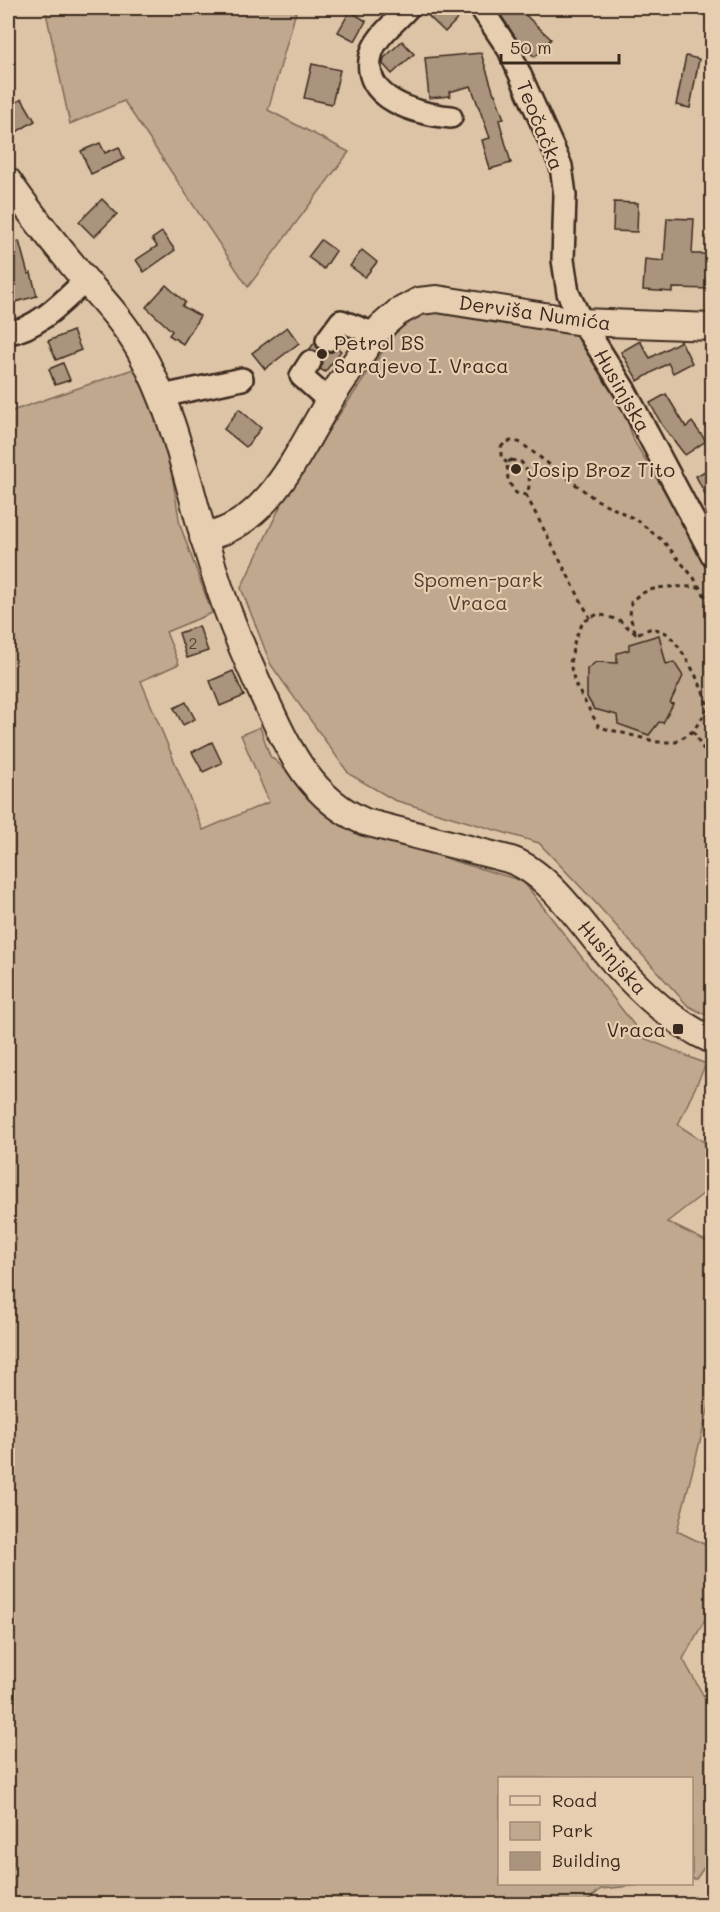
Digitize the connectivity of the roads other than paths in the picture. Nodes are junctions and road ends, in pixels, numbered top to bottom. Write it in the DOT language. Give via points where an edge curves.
graph roads {
  1 [pos="408,8"];
  2 [pos="481,8"];
  3 [pos="451,117"];
  4 [pos="8,181"];
  5 [pos="86,280"];
  6 [pos="582,322"];
  7 [pos="712,327"];
  8 [pos="8,333"];
  9 [pos="375,334"];
  10 [pos="327,340"];
  11 [pos="310,362"];
  12 [pos="242,380"];
  13 [pos="162,396"];
  14 [pos="329,401"];
  15 [pos="203,537"];
  16 [pos="712,555"];
  17 [pos="712,1040"];
  1 -- 3 [label="street" via="379,39 371,54 370,74 375,86 389,98 427,115"];
  2 -- 6 [label="street, Teočačka" via="509,50 561,166 565,195 563,260 568,293"];
  4 -- 5 [label="main road, Husinjska"];
  5 -- 8 [label="street" via="45,316"];
  5 -- 13 [label="main road, Husinjska" via="138,348"];
  6 -- 7 [label="main road, Derviša Numića"];
  6 -- 9 [label="main road, Derviša Numića" via="437,299 419,301 397,313"];
  6 -- 16 [label="street, Husinjska" via="624,389"];
  9 -- 10 [label="street" via="341,321"];
  9 -- 14 [label="main road, Derviša Numića"];
  11 -- 14 [label="street" via="301,376"];
  12 -- 13 [label="street"];
  13 -- 15 [label="main road, Husinjska"];
  14 -- 15 [label="main road, Derviša Numića" via="268,497 230,530"];
  15 -- 17 [label="main road, Husinjska" via="226,609 287,745 329,801 366,822 520,864 548,885 654,1002 674,1019"];
}
